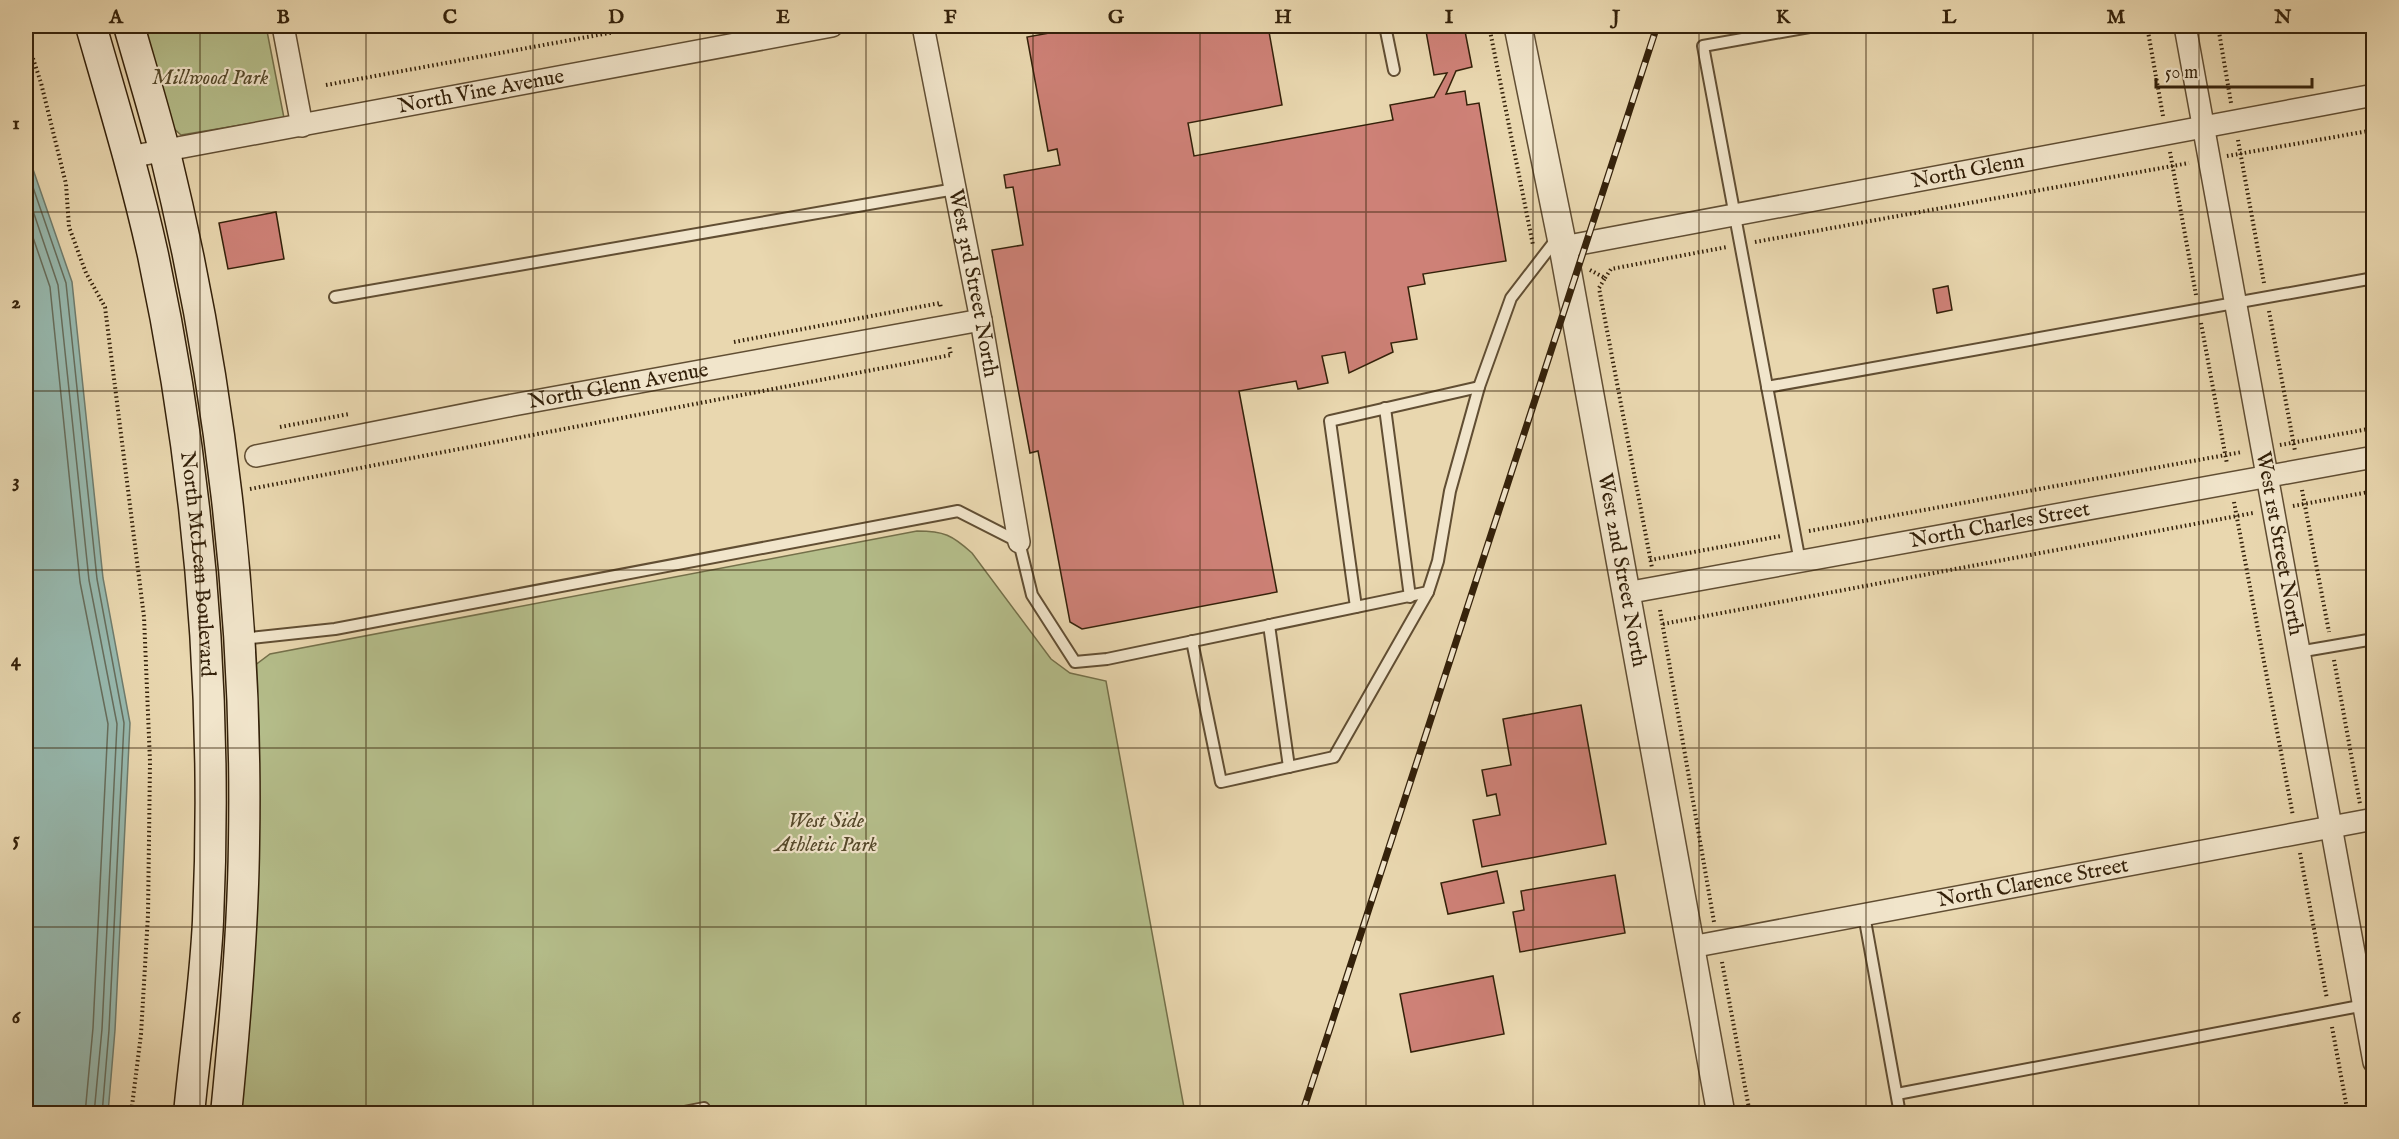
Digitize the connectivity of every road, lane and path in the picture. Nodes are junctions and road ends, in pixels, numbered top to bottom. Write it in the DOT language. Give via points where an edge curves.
graph roads {
  1 [pos="91,26"];
  2 [pos="129,26"];
  3 [pos="283,26"];
  4 [pos="647,26"];
  5 [pos="832,26"];
  6 [pos="923,26"];
  7 [pos="1385,26"];
  8 [pos="1489,26"];
  9 [pos="1518,26"];
  10 [pos="1815,26"];
  11 [pos="2147,26"];
  12 [pos="2185,26"];
  13 [pos="2218,26"];
  14 [pos="26,37"];
  15 [pos="1394,70"];
  16 [pos="326,85"];
  17 [pos="2373,95"];
  18 [pos="2232,104"];
  19 [pos="2163,118"];
  20 [pos="302,126"];
  21 [pos="2203,126"];
  22 [pos="2373,130"];
  23 [pos="164,151"];
  24 [pos="2226,156"];
  25 [pos="129,157"];
  26 [pos="2189,163"];
  27 [pos="955,189"];
  28 [pos="1734,215"];
  29 [pos="1561,241"];
  30 [pos="1740,245"];
  31 [pos="1537,265"];
  32 [pos="1589,270"];
  33 [pos="1605,278"];
  34 [pos="2373,278"];
  35 [pos="335,297"];
  36 [pos="2235,303"];
  37 [pos="981,320"];
  38 [pos="1479,387"];
  39 [pos="1767,387"];
  40 [pos="1385,408"];
  41 [pos="2373,428"];
  42 [pos="2278,445"];
  43 [pos="2242,452"];
  44 [pos="256,456"];
  45 [pos="2373,457"];
  46 [pos="2266,477"];
  47 [pos="2373,491"];
  48 [pos="2234,501"];
  49 [pos="2290,507"];
  50 [pos="2253,513"];
  51 [pos="2236,516"];
  52 [pos="1794,534"];
  53 [pos="1019,542"];
  54 [pos="1650,560"];
  55 [pos="1800,562"];
  56 [pos="1653,573"];
  57 [pos="1428,592"];
  58 [pos="1626,593"];
  59 [pos="1410,597"];
  60 [pos="1356,607"];
  61 [pos="1660,610"];
  62 [pos="1662,624"];
  63 [pos="1269,625"];
  64 [pos="238,639"];
  65 [pos="2373,639"];
  66 [pos="1192,641"];
  67 [pos="2298,652"];
  68 [pos="1289,767"];
  69 [pos="2294,822"];
  70 [pos="2330,827"];
  71 [pos="2370,828"];
  72 [pos="2298,846"];
  73 [pos="2373,876"];
  74 [pos="1864,915"];
  75 [pos="1718,942"];
  76 [pos="1691,947"];
  77 [pos="2368,1005"];
  78 [pos="2330,1012"];
  79 [pos="2373,1062"];
  80 [pos="1897,1094"];
  81 [pos="704,1108"];
  82 [pos="233,1112"];
  83 [pos="131,1113"];
  84 [pos="189,1113"];
  85 [pos="674,1113"];
  86 [pos="1721,1113"];
  87 [pos="1750,1113"];
  88 [pos="1900,1113"];
  89 [pos="2348,1113"];
  1 -- 25 [label="main road, North McLean Boulevard"];
  2 -- 23 [label="main road, North McLean Boulevard"];
  3 -- 20 [label="street"];
  4 -- 16 [label="path"];
  5 -- 20 [label="street, North Vine Avenue"];
  6 -- 27 [label="street, West 3rd Street North"];
  7 -- 15 [label="lane"];
  8 -- 31 [label="path"];
  9 -- 29 [label="street, West 2nd Street North"];
  10 -- 28 [label="lane" via="1703,46"];
  11 -- 19 [label="path"];
  12 -- 21 [label="street, West 1st Street North"];
  13 -- 18 [label="path"];
  14 -- 83 [label="path" via="66,184 69,227 86,273 105,307 144,617 150,762 148,915 141,1034"];
  17 -- 21 [label="street, North Glenn"];
  20 -- 23 [label="street, North Vine Avenue"];
  21 -- 28 [label="street, North Glenn"];
  21 -- 36 [label="street, West 1st Street North"];
  22 -- 24 [label="path"];
  23 -- 25 [label="street, North Vine Avenue"];
  23 -- 64 [label="main road, North McLean Boulevard" via="211,388 231,540"];
  25 -- 84 [label="main road, North McLean Boulevard" via="172,356 191,492 204,629 210,777 208,922"];
  26 -- 30 [label="path"];
  27 -- 35 [label="lane"];
  27 -- 37 [label="street, West 3rd Street North"];
  28 -- 29 [label="street, North Glenn"];
  28 -- 30 [label="lane"];
  29 -- 31 [label="lane"];
  29 -- 58 [label="street, West 2nd Street North"];
  30 -- 33 [label="path" via="1611,269"];
  30 -- 39 [label="lane"];
  31 -- 38 [label="lane" via="1511,298"];
  32 -- 33 [label="path"];
  33 -- 54 [label="path" via="1599,288"];
  34 -- 36 [label="lane"];
  36 -- 39 [label="lane"];
  36 -- 46 [label="street, West 1st Street North"];
  37 -- 44 [label="street, North Glenn Avenue"];
  37 -- 53 [label="street, West 3rd Street North"];
  38 -- 40 [label="lane"];
  38 -- 57 [label="lane" via="1450,491 1438,561"];
  39 -- 52 [label="lane"];
  40 -- 59 [label="lane"];
  40 -- 60 [label="lane" via="1330,421"];
  41 -- 42 [label="path"];
  43 -- 52 [label="path"];
  45 -- 46 [label="street, North Charles Street"];
  46 -- 55 [label="street, North Charles Street"];
  46 -- 67 [label="street, West 1st Street North"];
  47 -- 49 [label="path"];
  48 -- 51 [label="path"];
  50 -- 51 [label="path"];
  51 -- 62 [label="path"];
  51 -- 69 [label="path"];
  52 -- 54 [label="path"];
  52 -- 55 [label="lane"];
  53 -- 64 [label="lane" via="958,512 335,629"];
  53 -- 66 [label="lane" via="1032,595 1075,662"];
  54 -- 56 [label="path"];
  55 -- 58 [label="street, North Charles Street"];
  57 -- 59 [label="lane"];
  57 -- 68 [label="lane" via="1334,757"];
  58 -- 76 [label="street, West 2nd Street North"];
  59 -- 60 [label="lane"];
  60 -- 63 [label="lane"];
  61 -- 62 [label="path"];
  62 -- 75 [label="path"];
  63 -- 66 [label="lane"];
  63 -- 68 [label="lane"];
  64 -- 82 [label="main road, North McLean Boulevard" via="244,845"];
  65 -- 67 [label="lane"];
  66 -- 68 [label="lane" via="1221,782"];
  67 -- 70 [label="street, West 1st Street North"];
  70 -- 71 [label="street, North Clarence Street"];
  70 -- 74 [label="street, North Clarence Street"];
  70 -- 77 [label="street, West 1st Street North"];
  71 -- 73 [label="path"];
  72 -- 78 [label="path"];
  74 -- 75 [label="street, North Clarence Street"];
  74 -- 80 [label="lane"];
  75 -- 76 [label="street, North Clarence Street"];
  75 -- 87 [label="path"];
  76 -- 86 [label="street, West 2nd Street North"];
  77 -- 78 [label="lane"];
  77 -- 79 [label="street, West 1st Street North"];
  78 -- 80 [label="lane"];
  78 -- 89 [label="path"];
  80 -- 88 [label="lane"];
  81 -- 85 [label="lane"];
}
